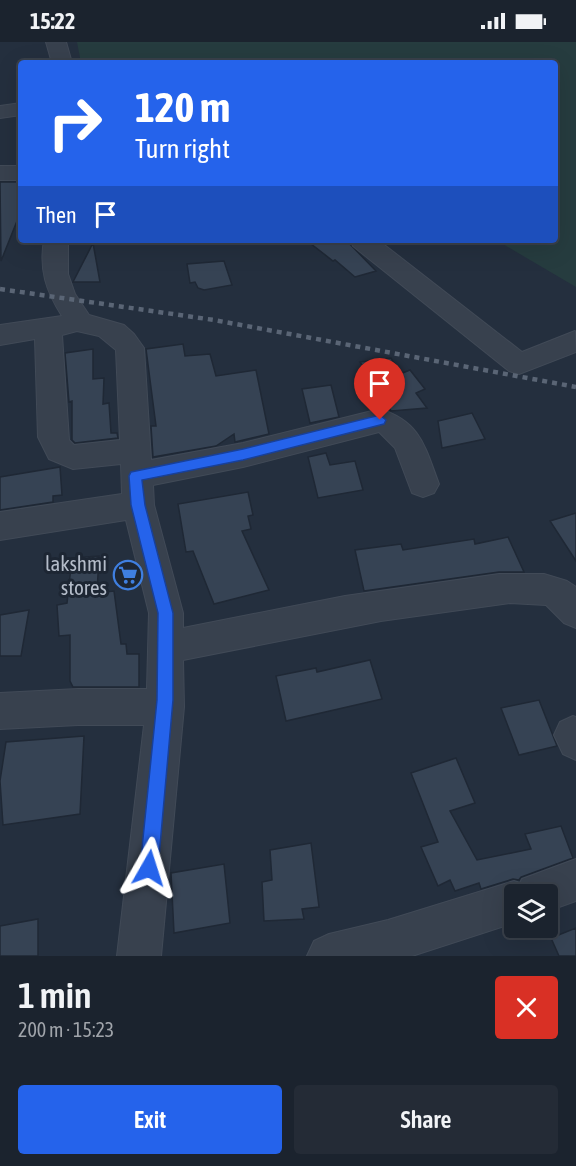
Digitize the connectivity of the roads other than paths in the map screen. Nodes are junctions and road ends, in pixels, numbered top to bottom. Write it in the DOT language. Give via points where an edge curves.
graph roads {
  1 [pos="56,42"];
  2 [pos="61,60"];
  3 [pos="18,109"];
  4 [pos="0,112"];
  5 [pos="0,173"];
  6 [pos="18,174"];
  7 [pos="56,243"];
  8 [pos="366,243"];
  9 [pos="64,326"];
  10 [pos="0,335"];
  11 [pos="576,341"];
  12 [pos="136,477"];
  13 [pos="423,484"];
  14 [pos="0,526"];
  15 [pos="576,612"];
  16 [pos="165,648"];
  17 [pos="165,707"];
  18 [pos="0,711"];
  19 [pos="576,880"];
  20 [pos="558,886"];
  21 [pos="504,906"];
  22 [pos="390,949"];
  23 [pos="139,956"];
  24 [pos="329,956"];
  1 -- 2 [label="street"];
  3 -- 4 [label="street"];
  5 -- 6 [label="street"];
  7 -- 9 [label="street" via="53,267 62,298"];
  8 -- 11 [label="street" via="519,364"];
  9 -- 10 [label="street"];
  9 -- 12 [label="street" via="108,327 130,348"];
  9 -- 12 [label="street" via="53,437 58,449 63,455"];
  12 -- 13 [label="street" via="380,420 400,429"];
  12 -- 14 [label="street"];
  12 -- 16 [label="street" via="166,613"];
  15 -- 16 [label="street" via="562,594 525,587 287,621"];
  16 -- 17 [label="street"];
  17 -- 18 [label="street" via="78,706"];
  17 -- 23 [label="street"];
  19 -- 20 [label="street"];
  21 -- 22 [label="street"];
  22 -- 24 [label="street"];
}
